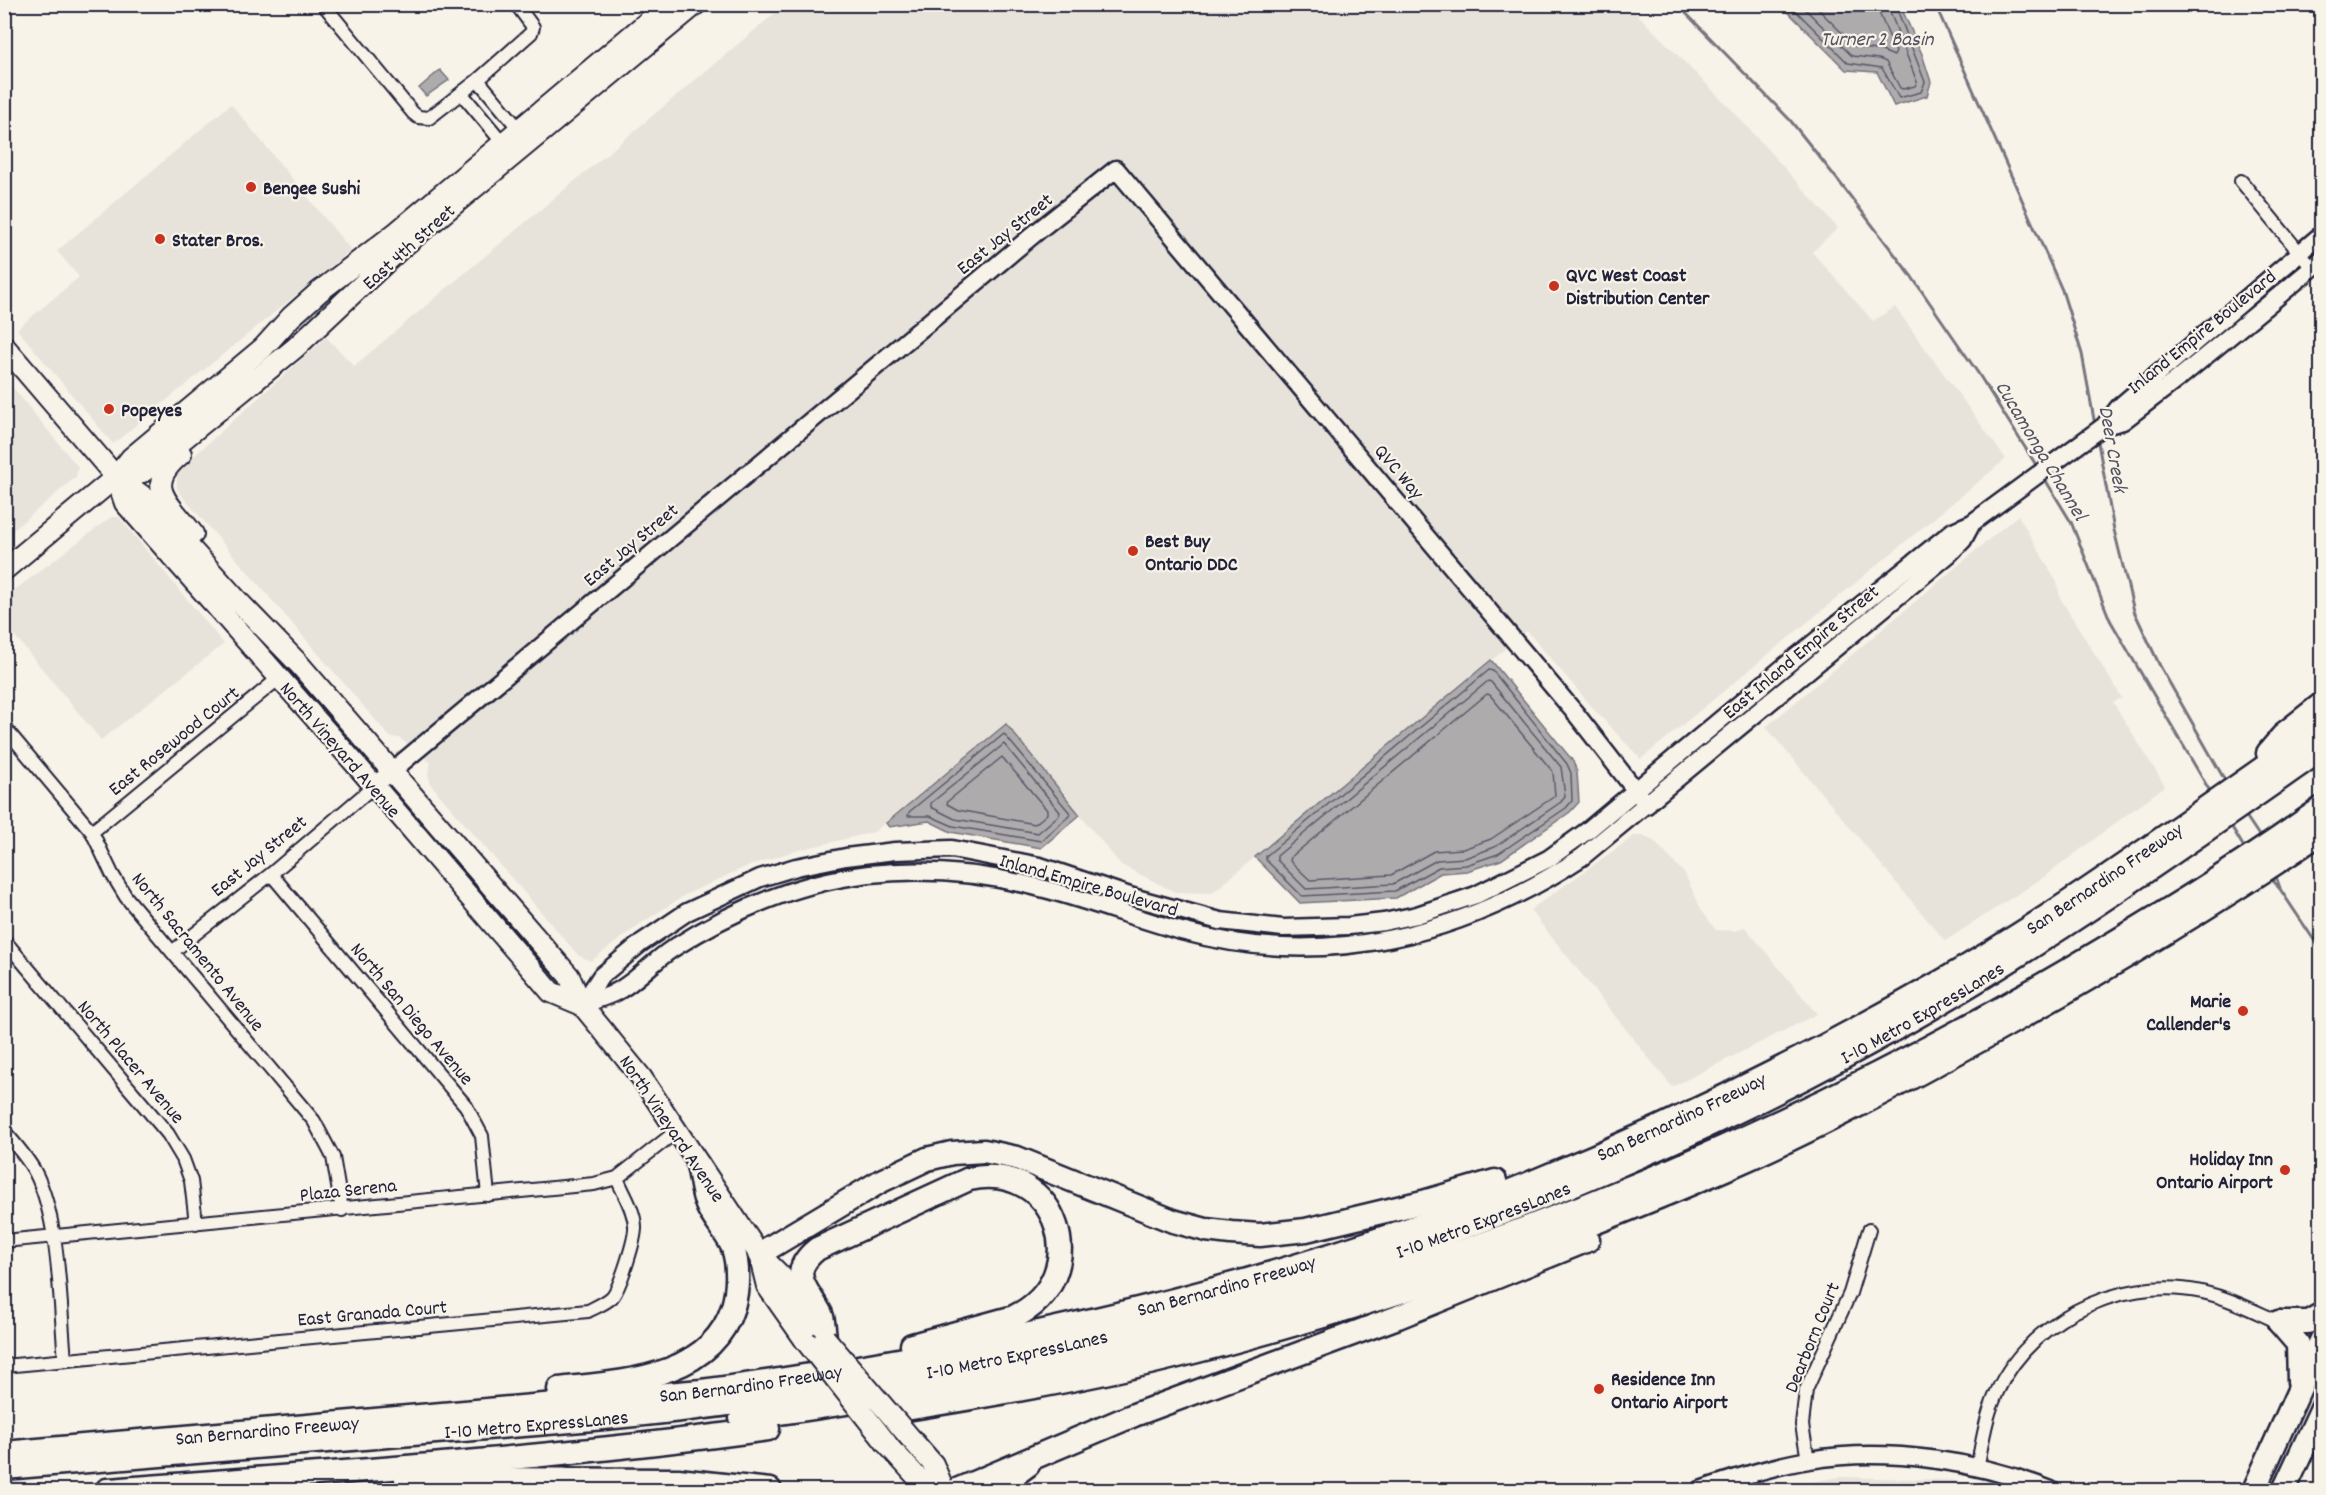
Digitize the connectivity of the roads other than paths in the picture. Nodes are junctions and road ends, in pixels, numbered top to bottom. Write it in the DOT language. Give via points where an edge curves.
graph roads {
  1 [pos="324,4"];
  2 [pos="516,4"];
  3 [pos="669,4"];
  4 [pos="696,4"];
  5 [pos="478,80"];
  6 [pos="462,94"];
  7 [pos="519,129"];
  8 [pos="503,143"];
  9 [pos="1116,169"];
  10 [pos="2241,181"];
  11 [pos="2322,234"];
  12 [pos="2300,252"];
  13 [pos="2317,264"];
  14 [pos="4,346"];
  15 [pos="284,358"];
  16 [pos="2104,426"];
  17 [pos="116,477"];
  18 [pos="1972,523"];
  19 [pos="4,570"];
  20 [pos="210,571"];
  21 [pos="214,604"];
  22 [pos="299,664"];
  23 [pos="279,678"];
  24 [pos="2322,704"];
  25 [pos="4,727"];
  26 [pos="2322,727"];
  27 [pos="2322,749"];
  28 [pos="392,771"];
  29 [pos="374,786"];
  30 [pos="1635,790"];
  31 [pos="2246,791"];
  32 [pos="1647,805"];
  33 [pos="2322,808"];
  34 [pos="2208,817"];
  35 [pos="92,832"];
  36 [pos="2322,832"];
  37 [pos="2322,845"];
  38 [pos="2285,854"];
  39 [pos="270,874"];
  40 [pos="2248,878"];
  41 [pos="4,940"];
  42 [pos="172,952"];
  43 [pos="582,1005"];
  44 [pos="678,1130"];
  45 [pos="4,1131"];
  46 [pos="1587,1159"];
  47 [pos="698,1165"];
  48 [pos="617,1178"];
  49 [pos="488,1195"];
  50 [pos="1653,1200"];
  51 [pos="342,1209"];
  52 [pos="196,1223"];
  53 [pos="1869,1230"];
  54 [pos="54,1237"];
  55 [pos="4,1241"];
  56 [pos="759,1254"];
  57 [pos="2322,1314"];
  58 [pos="2279,1322"];
  59 [pos="815,1339"];
  60 [pos="2322,1339"];
  61 [pos="64,1360"];
  62 [pos="4,1366"];
  63 [pos="813,1376"];
  64 [pos="2299,1389"];
  65 [pos="2322,1408"];
  66 [pos="392,1417"];
  67 [pos="1049,1450"];
  68 [pos="4,1453"];
  69 [pos="1808,1460"];
  70 [pos="4,1468"];
  71 [pos="380,1469"];
  72 [pos="1977,1469"];
  73 [pos="4,1484"];
  74 [pos="107,1491"];
  75 [pos="770,1491"];
  76 [pos="938,1491"];
  77 [pos="944,1491"];
  78 [pos="957,1491"];
  79 [pos="1004,1491"];
  80 [pos="1700,1491"];
  81 [pos="2051,1491"];
  82 [pos="2254,1491"];
  83 [pos="2284,1491"];
  1 -- 6 [label="street" via="418,117 429,118"];
  2 -- 5 [label="street" via="533,27 531,33"];
  3 -- 7 [label="main road, East 4th Street"];
  4 -- 15 [label="main road, East 4th Street" via="400,249"];
  5 -- 6 [label="street"];
  5 -- 7 [label="street"];
  6 -- 8 [label="street"];
  7 -- 8 [label="main road, East 4th Street"];
  8 -- 17 [label="main road, East 4th Street" via="291,316 263,348 131,458"];
  9 -- 28 [label="main road, East Jay Street"];
  9 -- 30 [label="main road, QVC Way" via="1576,714"];
  10 -- 12 [label="street"];
  11 -- 12 [label="main road, Inland Empire Boulevard"];
  12 -- 13 [label="street"];
  12 -- 16 [label="main road, Inland Empire Boulevard" via="2119,408"];
  13 -- 16 [label="main road, Inland Empire Boulevard" via="2133,414"];
  14 -- 17 [label="main road, North Vineyard Avenue"];
  15 -- 17 [label="main road, East 4th Street" via="143,472"];
  15 -- 20 [label="main road" via="272,377 169,463 160,479 160,492 206,553"];
  16 -- 18 [label="main road, East Inland Empire Street"];
  17 -- 19 [label="main road, East 4th Street"];
  17 -- 20 [label="main road, North Vineyard Avenue" via="144,497"];
  17 -- 21 [label="main road, North Vineyard Avenue" via="125,503"];
  18 -- 30 [label="main road, East Inland Empire Street" via="1953,531"];
  18 -- 32 [label="main road, East Inland Empire Street" via="1948,555"];
  20 -- 22 [label="main road, North Vineyard Avenue"];
  21 -- 22 [label="main road" via="233,609 278,656"];
  21 -- 23 [label="main road, North Vineyard Avenue"];
  22 -- 28 [label="main road, North Vineyard Avenue"];
  23 -- 29 [label="main road, North Vineyard Avenue"];
  23 -- 35 [label="street, East Rosewood Court"];
  24 -- 31 [label="highway" via="2285,733"];
  25 -- 35 [label="street, North Sacramento Avenue"];
  26 -- 31 [label="highway, San Bernardino Freeway"];
  27 -- 31 [label="highway"];
  28 -- 29 [label="main road, East Jay Street"];
  28 -- 43 [label="main road, North Vineyard Avenue" via="569,976"];
  29 -- 39 [label="street, East Jay Street"];
  29 -- 43 [label="main road, North Vineyard Avenue" via="550,992"];
  30 -- 32 [label="main road, QVC Way"];
  30 -- 43 [label="main road, Inland Empire Boulevard" via="1548,859 1476,895 1416,915 1349,926 1283,928 1220,921 1038,866 952,849 846,857 796,867 743,885 687,912 601,976"];
  31 -- 34 [label="highway, San Bernardino Freeway"];
  32 -- 43 [label="main road, Inland Empire Boulevard" via="1582,857 1543,882 1465,919 1402,937 1332,946 1262,945 1182,931 1034,886 973,874 869,874 777,896 733,915 663,955 614,993"];
  33 -- 38 [label="highway"];
  34 -- 46 [label="highway, San Bernardino Freeway" via="2008,942 1896,1006 1757,1080"];
  34 -- 70 [label="highway, I-10 Metro ExpressLanes" via="2073,920 1927,1011 1706,1125 1509,1210 1271,1292 1043,1349 765,1400"];
  35 -- 42 [label="street, North Sacramento Avenue" via="126,897"];
  36 -- 38 [label="highway"];
  37 -- 38 [label="highway"];
  38 -- 40 [label="highway"];
  39 -- 42 [label="street, East Jay Street"];
  39 -- 49 [label="street, North San Diego Avenue" via="466,1106 482,1136"];
  40 -- 50 [label="highway" via="2138,950 1924,1071 1779,1144"];
  40 -- 73 [label="highway, I-10 Metro ExpressLanes" via="2138,929 2006,1006 1758,1133 1521,1231 1263,1315 967,1383 782,1413"];
  41 -- 52 [label="street, North Placer Avenue" via="168,1134 191,1181"];
  42 -- 51 [label="street, North Sacramento Avenue" via="314,1121 333,1157"];
  43 -- 44 [label="main road, North Vineyard Avenue"];
  44 -- 47 [label="main road, North Vineyard Avenue"];
  44 -- 48 [label="street, Plaza Serena"];
  45 -- 54 [label="street" via="35,1173"];
  46 -- 56 [label="highway" via="1342,1222 1260,1235 1191,1227 1006,1155 952,1152 881,1180"];
  46 -- 63 [label="highway, San Bernardino Freeway" via="1428,1222 1238,1284 1026,1336"];
  47 -- 56 [label="main road, North Vineyard Avenue"];
  47 -- 66 [label="highway" via="707,1205 732,1248 737,1278 728,1320 702,1352 679,1366 642,1377 450,1400"];
  48 -- 49 [label="street, Plaza Serena"];
  48 -- 61 [label="street, East Granada Court" via="633,1214 635,1235 614,1296 588,1311"];
  49 -- 51 [label="street, Plaza Serena"];
  50 -- 67 [label="highway" via="1604,1233 1520,1269"];
  50 -- 71 [label="highway" via="1435,1281 1364,1303 1169,1358 1069,1380 839,1420 672,1442"];
  51 -- 52 [label="street, Plaza Serena"];
  52 -- 54 [label="street, Plaza Serena"];
  53 -- 69 [label="street, Dearborn Court" via="1850,1293 1806,1390 1802,1425"];
  54 -- 55 [label="street, Plaza Serena"];
  54 -- 61 [label="street"];
  56 -- 59 [label="main road, North Vineyard Avenue" via="768,1286"];
  57 -- 58 [label="highway" via="2308,1322"];
  58 -- 64 [label="highway" via="2298,1344"];
  58 -- 72 [label="street" via="2226,1299 2182,1289 2132,1290 2083,1307 2043,1334 2002,1383 1991,1406"];
  59 -- 63 [label="highway" via="822,1316 807,1293 801,1274 808,1257 828,1243 960,1182 984,1176 1020,1184 1049,1210 1060,1241 1058,1266 1047,1290 1028,1310"];
  59 -- 76 [label="main road, North Vineyard Avenue, bridge" via="887,1444 917,1477"];
  59 -- 77 [label="main road, North Vineyard Avenue, bridge" via="933,1464"];
  60 -- 64 [label="highway"];
  61 -- 62 [label="street, East Granada Court"];
  63 -- 66 [label="highway, San Bernardino Freeway" via="701,1391"];
  64 -- 82 [label="highway"];
  65 -- 83 [label="highway"];
  66 -- 68 [label="highway, San Bernardino Freeway"];
  67 -- 78 [label="highway"];
  67 -- 79 [label="highway" via="1013,1476"];
  69 -- 72 [label="main road" via="1880,1455"];
  69 -- 80 [label="main road" via="1744,1475"];
  71 -- 74 [label="highway"];
  71 -- 75 [label="highway" via="408,1480 678,1480"];
  72 -- 81 [label="main road"];
}
